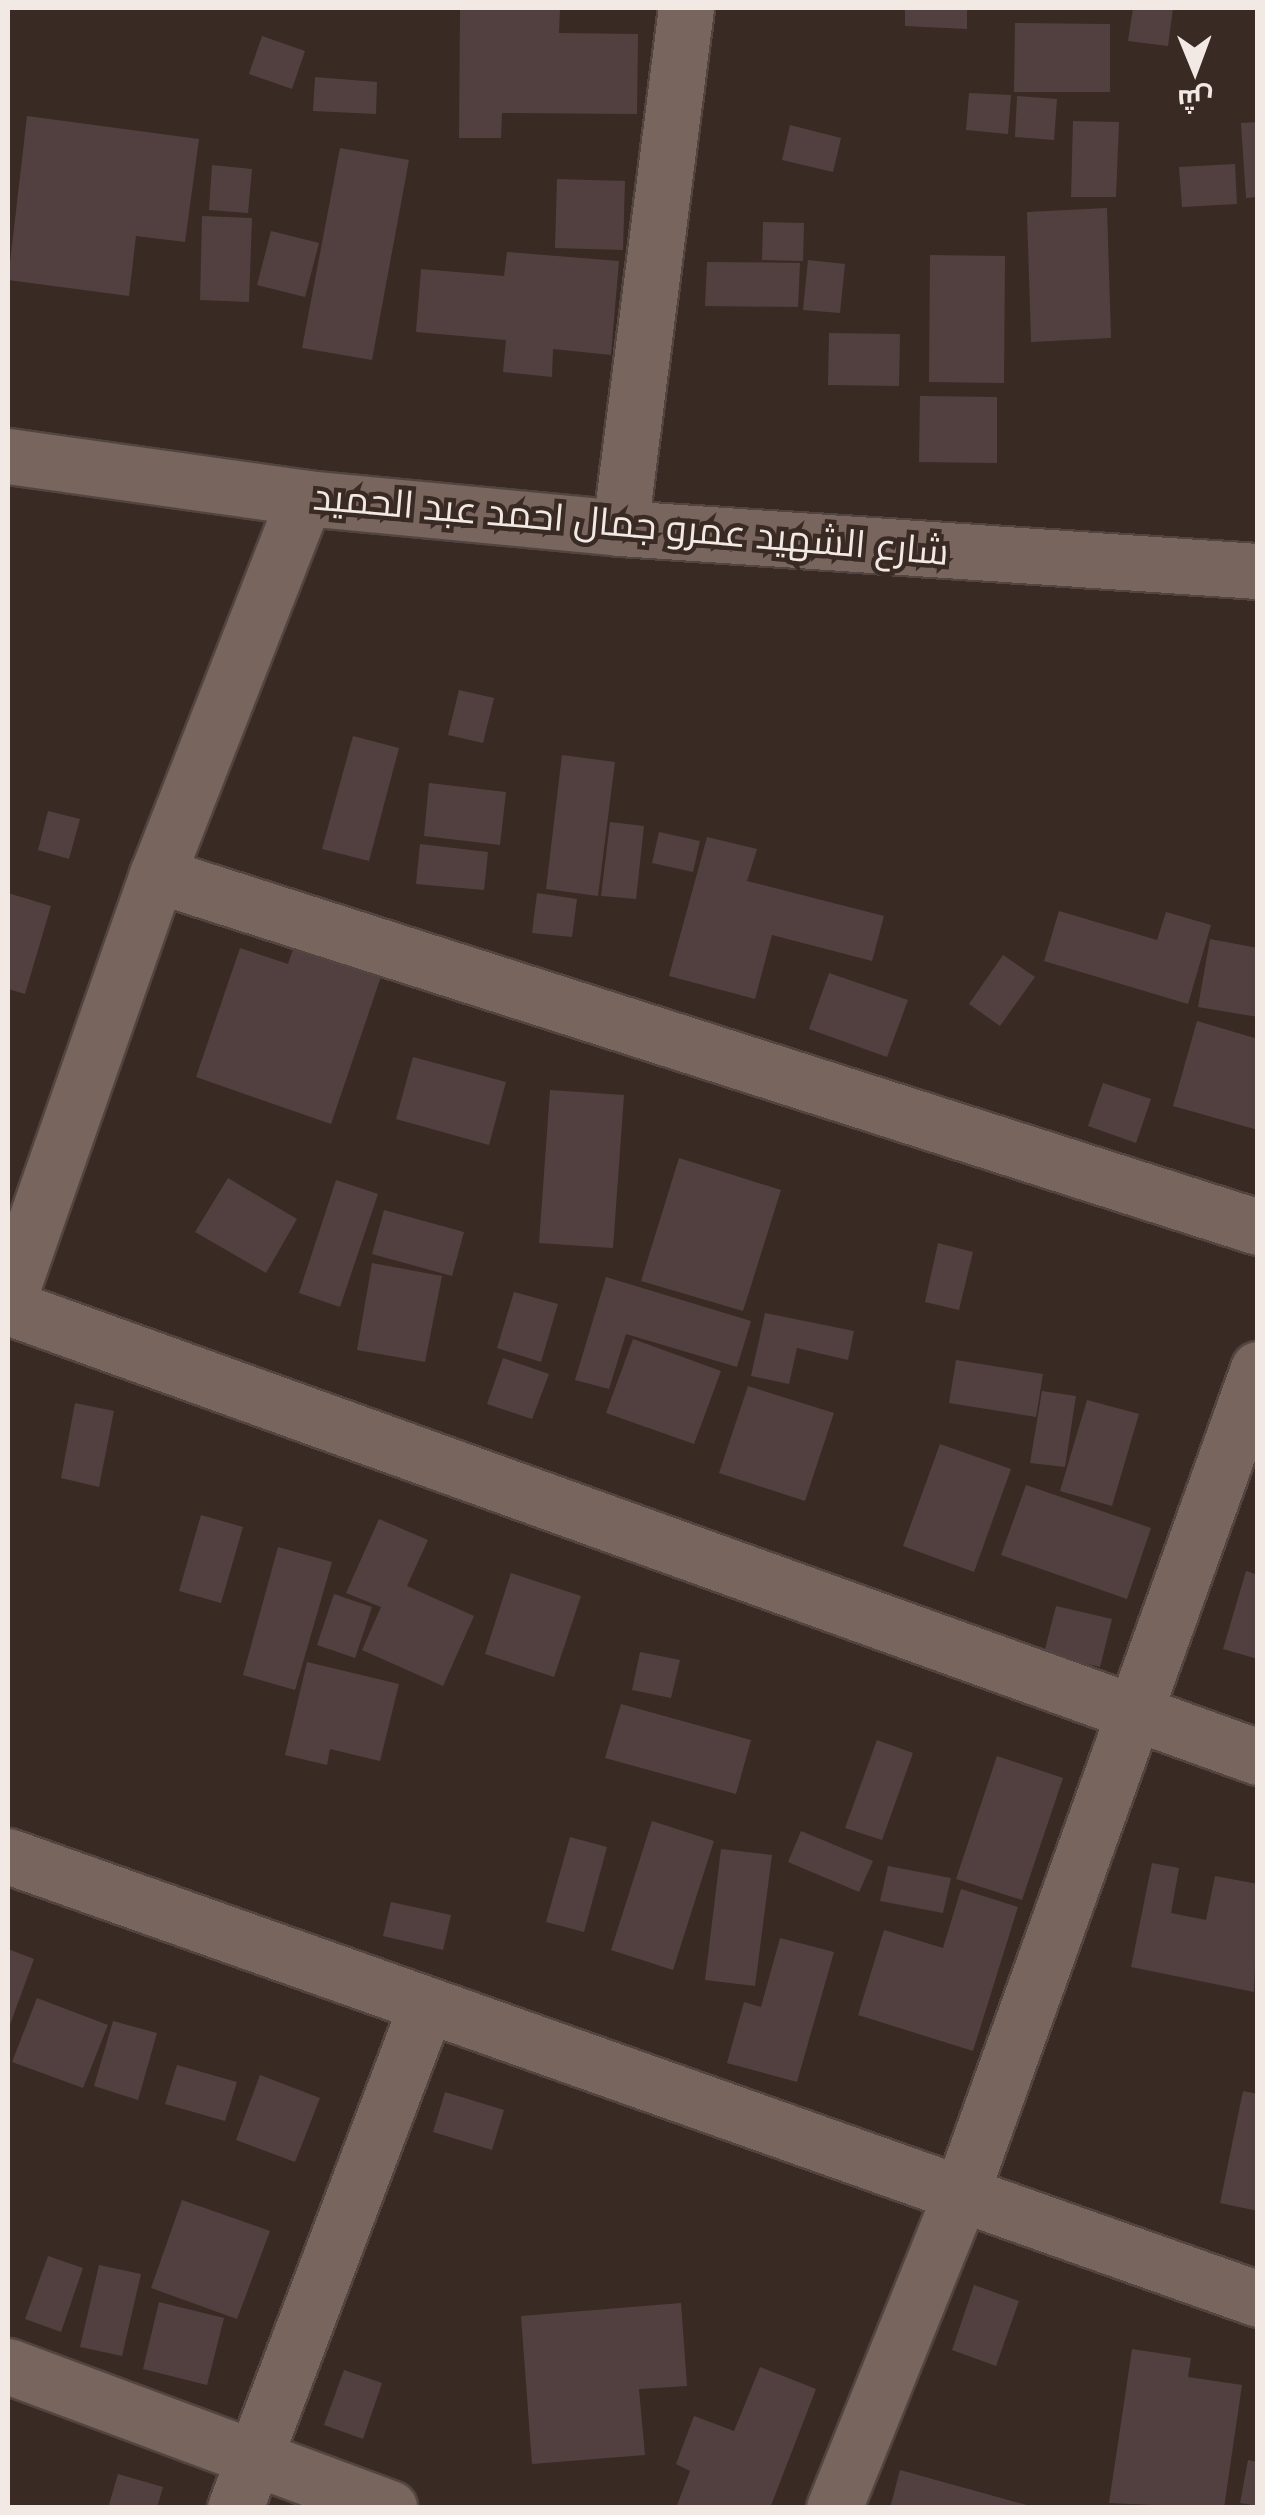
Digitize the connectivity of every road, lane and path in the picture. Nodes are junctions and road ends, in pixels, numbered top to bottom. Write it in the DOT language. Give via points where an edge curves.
graph roads {
  1 [pos="686,8"];
  2 [pos="8,456"];
  3 [pos="304,498"];
  4 [pos="620,528"];
  5 [pos="1258,571"];
  6 [pos="157,875"];
  7 [pos="1258,1228"];
  8 [pos="8,1303"];
  9 [pos="1258,1369"];
  10 [pos="1130,1712"];
  11 [pos="1258,1757"];
  12 [pos="8,1856"];
  13 [pos="425,2008"];
  14 [pos="961,2194"];
  15 [pos="1258,2299"];
  16 [pos="8,2366"];
  17 [pos="255,2455"];
  18 [pos="235,2508"];
  19 [pos="389,2508"];
  20 [pos="834,2508"];
  1 -- 4 [label="street"];
  2 -- 3 [label="street, شارع الشهيد عمرو جمال احمد عبد الحميد"];
  3 -- 4 [label="street, شارع الشهيد عمرو جمال احمد عبد الحميد"];
  3 -- 6 [label="street"];
  4 -- 5 [label="street, شارع الشهيد عمرو جمال احمد عبد الحميد"];
  6 -- 7 [label="street"];
  6 -- 8 [label="street"];
  8 -- 10 [label="street"];
  9 -- 10 [label="street"];
  10 -- 11 [label="street"];
  10 -- 14 [label="street"];
  12 -- 13 [label="street"];
  13 -- 14 [label="street"];
  13 -- 17 [label="street"];
  14 -- 15 [label="street"];
  14 -- 20 [label="street"];
  16 -- 17 [label="street"];
  17 -- 18 [label="street"];
  17 -- 19 [label="street"];
}
